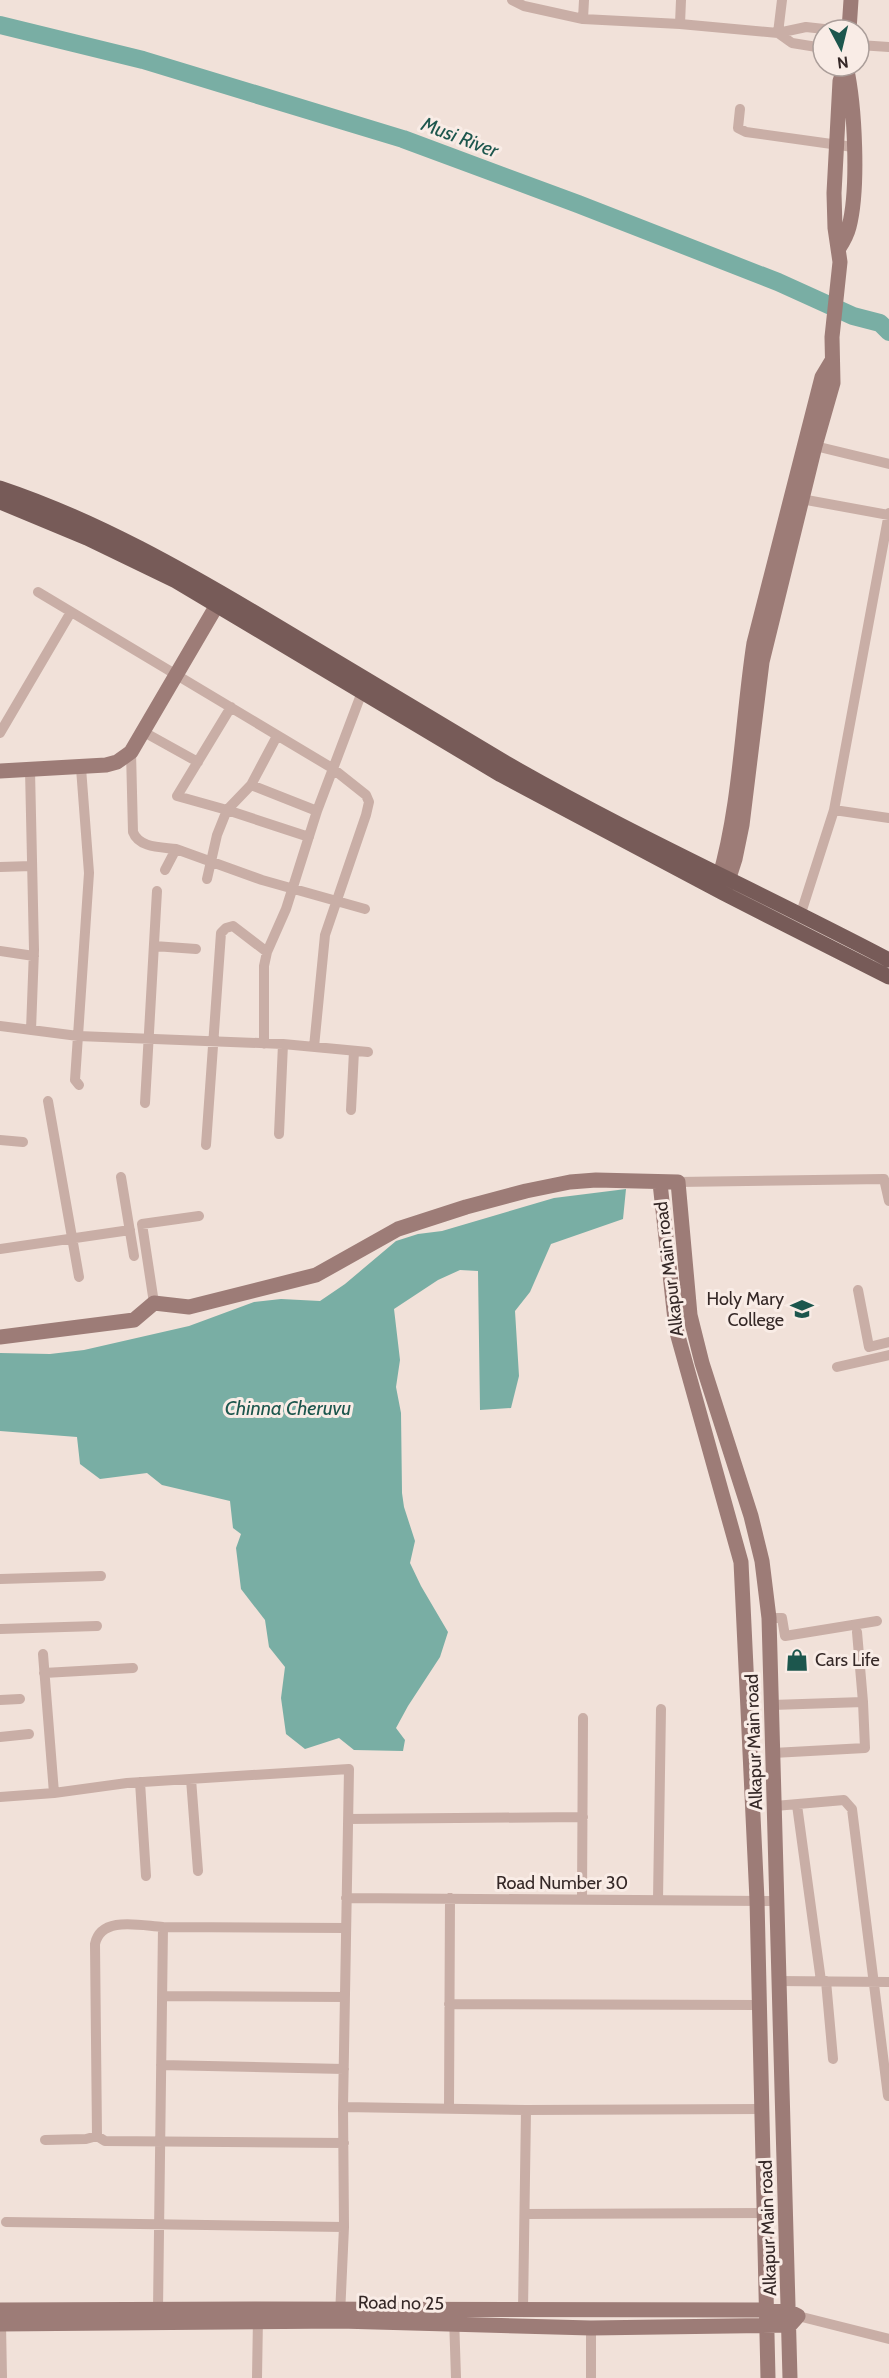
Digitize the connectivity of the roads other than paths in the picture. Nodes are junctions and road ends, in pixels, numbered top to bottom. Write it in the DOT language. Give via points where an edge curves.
graph roads {
  1 [pos="512,0"];
  2 [pos="584,0"];
  3 [pos="681,0"];
  4 [pos="782,0"];
  5 [pos="851,0"];
  6 [pos="850,18"];
  7 [pos="583,19"];
  8 [pos="680,24"];
  9 [pos="811,28"];
  10 [pos="778,33"];
  11 [pos="811,46"];
  12 [pos="871,46"];
  13 [pos="889,47"];
  14 [pos="841,78"];
  15 [pos="849,78"];
  16 [pos="740,109"];
  17 [pos="836,146"];
  18 [pos="853,147"];
  19 [pos="840,255"];
  20 [pos="831,362"];
  21 [pos="815,446"];
  22 [pos="889,464"];
  23 [pos="0,488"];
  24 [pos="801,500"];
  25 [pos="0,502"];
  26 [pos="889,514"];
  27 [pos="783,554"];
  28 [pos="38,592"];
  29 [pos="218,605"];
  30 [pos="71,612"];
  31 [pos="175,674"];
  32 [pos="362,692"];
  33 [pos="231,707"];
  34 [pos="142,731"];
  35 [pos="0,733"];
  36 [pos="277,736"];
  37 [pos="130,752"];
  38 [pos="198,762"];
  39 [pos="81,768"];
  40 [pos="332,768"];
  41 [pos="30,770"];
  42 [pos="0,771"];
  43 [pos="251,785"];
  44 [pos="227,810"];
  45 [pos="834,810"];
  46 [pos="317,811"];
  47 [pos="889,818"];
  48 [pos="309,837"];
  49 [pos="176,849"];
  50 [pos="211,862"];
  51 [pos="32,866"];
  52 [pos="0,867"];
  53 [pos="165,870"];
  54 [pos="207,879"];
  55 [pos="722,885"];
  56 [pos="293,889"];
  57 [pos="157,891"];
  58 [pos="336,901"];
  59 [pos="365,909"];
  60 [pos="801,913"];
  61 [pos="154,946"];
  62 [pos="196,949"];
  63 [pos="0,951"];
  64 [pos="267,952"];
  65 [pos="34,956"];
  66 [pos="889,960"];
  67 [pos="889,977"];
  68 [pos="0,1026"];
  69 [pos="31,1030"];
  70 [pos="78,1036"];
  71 [pos="148,1040"];
  72 [pos="214,1042"];
  73 [pos="264,1044"];
  74 [pos="283,1044"];
  75 [pos="314,1047"];
  76 [pos="354,1051"];
  77 [pos="368,1052"];
  78 [pos="79,1085"];
  79 [pos="48,1101"];
  80 [pos="145,1103"];
  81 [pos="351,1110"];
  82 [pos="279,1134"];
  83 [pos="0,1140"];
  84 [pos="23,1142"];
  85 [pos="206,1145"];
  86 [pos="121,1177"];
  87 [pos="678,1182"];
  88 [pos="660,1183"];
  89 [pos="889,1201"];
  90 [pos="199,1216"];
  91 [pos="130,1230"];
  92 [pos="72,1239"];
  93 [pos="0,1249"];
  94 [pos="134,1256"];
  95 [pos="79,1277"];
  96 [pos="858,1290"];
  97 [pos="154,1303"];
  98 [pos="0,1337"];
  99 [pos="889,1342"];
  100 [pos="889,1355"];
  101 [pos="837,1367"];
  102 [pos="759,1549"];
  103 [pos="739,1554"];
  104 [pos="101,1576"];
  105 [pos="0,1579"];
  106 [pos="769,1618"];
  107 [pos="877,1621"];
  108 [pos="97,1626"];
  109 [pos="0,1629"];
  110 [pos="857,1632"];
  111 [pos="43,1654"];
  112 [pos="133,1668"];
  113 [pos="44,1673"];
  114 [pos="20,1699"];
  115 [pos="0,1700"];
  116 [pos="863,1702"];
  117 [pos="772,1705"];
  118 [pos="661,1709"];
  119 [pos="583,1718"];
  120 [pos="29,1734"];
  121 [pos="0,1737"];
  122 [pos="773,1753"];
  123 [pos="191,1779"];
  124 [pos="140,1782"];
  125 [pos="54,1793"];
  126 [pos="0,1797"];
  127 [pos="796,1805"];
  128 [pos="775,1806"];
  129 [pos="583,1817"];
  130 [pos="348,1819"];
  131 [pos="198,1871"];
  132 [pos="146,1876"];
  133 [pos="346,1898"];
  134 [pos="450,1898"];
  135 [pos="582,1899"];
  136 [pos="658,1900"];
  137 [pos="757,1900"];
  138 [pos="778,1901"];
  139 [pos="164,1927"];
  140 [pos="346,1928"];
  141 [pos="778,1981"];
  142 [pos="823,1981"];
  143 [pos="873,1982"];
  144 [pos="889,1982"];
  145 [pos="162,1996"];
  146 [pos="345,1997"];
  147 [pos="449,2004"];
  148 [pos="759,2005"];
  149 [pos="833,2059"];
  150 [pos="161,2065"];
  151 [pos="344,2069"];
  152 [pos="888,2096"];
  153 [pos="344,2107"];
  154 [pos="449,2108"];
  155 [pos="761,2109"];
  156 [pos="526,2110"];
  157 [pos="97,2136"];
  158 [pos="45,2140"];
  159 [pos="160,2140"];
  160 [pos="344,2143"];
  161 [pos="765,2213"];
  162 [pos="525,2214"];
  163 [pos="6,2222"];
  164 [pos="159,2225"];
  165 [pos="344,2227"];
  166 [pos="158,2309"];
  167 [pos="0,2310"];
  168 [pos="523,2310"];
  169 [pos="258,2315"];
  170 [pos="340,2315"];
  171 [pos="454,2317"];
  172 [pos="766,2317"];
  173 [pos="793,2318"];
  174 [pos="0,2324"];
  175 [pos="591,2328"];
  176 [pos="889,2339"];
  177 [pos="2,2378"];
  178 [pos="257,2378"];
  179 [pos="456,2378"];
  180 [pos="591,2378"];
  181 [pos="768,2378"];
  182 [pos="790,2378"];
  1 -- 7 [label="street"];
  2 -- 7 [label="street"];
  3 -- 8 [label="street"];
  4 -- 10 [label="street"];
  5 -- 6 [label="street"];
  7 -- 8 [label="street"];
  8 -- 10 [label="street"];
  9 -- 10 [label="street"];
  10 -- 11 [label="street" via="792,43"];
  12 -- 13 [label="street"];
  14 -- 17 [label="street"];
  15 -- 18 [label="street"];
  16 -- 17 [label="street" via="738,128 746,132"];
  17 -- 18 [label="street"];
  17 -- 19 [label="street" via="835,228"];
  18 -- 19 [label="street" via="853,210"];
  19 -- 20 [label="street"];
  20 -- 21 [label="street" via="833,383"];
  20 -- 27 [label="street" via="822,377"];
  21 -- 22 [label="street"];
  21 -- 24 [label="street"];
  23 -- 55 [label="main road" via="91,525 182,569 508,764"];
  24 -- 26 [label="street"];
  24 -- 27 [label="street"];
  25 -- 29 [label="main road" via="87,538"];
  26 -- 45 [label="street"];
  27 -- 55 [label="street" via="756,663 738,815"];
  28 -- 30 [label="street"];
  29 -- 31 [label="street"];
  29 -- 32 [label="main road"];
  30 -- 31 [label="street"];
  30 -- 35 [label="street"];
  31 -- 33 [label="street"];
  31 -- 34 [label="street"];
  32 -- 40 [label="street"];
  32 -- 55 [label="main road" via="501,775"];
  33 -- 36 [label="street"];
  33 -- 38 [label="street"];
  34 -- 37 [label="street"];
  34 -- 38 [label="street"];
  36 -- 40 [label="street"];
  36 -- 43 [label="street"];
  37 -- 39 [label="street" via="117,762"];
  37 -- 49 [label="street" via="136,839 143,844"];
  38 -- 44 [label="street" via="177,796"];
  39 -- 41 [label="street"];
  39 -- 70 [label="street" via="89,873"];
  40 -- 46 [label="street"];
  40 -- 58 [label="street" via="366,795 369,802"];
  41 -- 42 [label="street"];
  41 -- 51 [label="street"];
  43 -- 44 [label="street"];
  43 -- 46 [label="street"];
  44 -- 48 [label="street"];
  44 -- 50 [label="street"];
  45 -- 47 [label="street"];
  45 -- 60 [label="street"];
  46 -- 48 [label="street"];
  48 -- 56 [label="street"];
  49 -- 50 [label="street"];
  49 -- 53 [label="street"];
  50 -- 54 [label="street"];
  50 -- 56 [label="street"];
  51 -- 52 [label="street"];
  51 -- 65 [label="street"];
  55 -- 60 [label="main road"];
  55 -- 67 [label="main road"];
  56 -- 58 [label="street"];
  56 -- 64 [label="street"];
  57 -- 61 [label="street"];
  58 -- 59 [label="street"];
  58 -- 75 [label="street" via="324,944"];
  60 -- 66 [label="main road"];
  61 -- 62 [label="street"];
  61 -- 71 [label="street"];
  63 -- 65 [label="street"];
  64 -- 72 [label="street" via="233,926 221,933"];
  64 -- 73 [label="street"];
  65 -- 69 [label="street"];
  68 -- 69 [label="street"];
  69 -- 70 [label="street"];
  70 -- 71 [label="street"];
  70 -- 78 [label="street" via="75,1080"];
  71 -- 72 [label="street"];
  71 -- 80 [label="street"];
  72 -- 73 [label="street"];
  72 -- 85 [label="street"];
  73 -- 74 [label="street"];
  74 -- 75 [label="street"];
  74 -- 82 [label="street"];
  75 -- 76 [label="street"];
  76 -- 77 [label="street"];
  76 -- 81 [label="street"];
  79 -- 92 [label="street"];
  83 -- 84 [label="street"];
  86 -- 91 [label="street"];
  87 -- 88 [label="street"];
  87 -- 89 [label="street" via="884,1179"];
  87 -- 102 [label="street, Alkapur Main road" via="690,1315"];
  88 -- 97 [label="street" via="596,1180 526,1191 398,1229 316,1275 189,1307"];
  88 -- 103 [label="street, Alkapur Main road" via="676,1329"];
  90 -- 97 [label="street" via="142,1224"];
  91 -- 92 [label="street"];
  91 -- 94 [label="street"];
  92 -- 93 [label="street"];
  92 -- 95 [label="street"];
  96 -- 99 [label="street" via="869,1347"];
  97 -- 98 [label="street" via="134,1320"];
  100 -- 101 [label="street"];
  102 -- 103 [label="street"];
  102 -- 106 [label="street, Alkapur Main road"];
  103 -- 137 [label="street, Alkapur Main road"];
  104 -- 105 [label="street"];
  106 -- 107 [label="street" via="782,1618 785,1636"];
  106 -- 117 [label="street, Alkapur Main road"];
  108 -- 109 [label="street"];
  110 -- 116 [label="street"];
  111 -- 113 [label="street"];
  112 -- 113 [label="street"];
  113 -- 125 [label="street"];
  114 -- 115 [label="street"];
  116 -- 117 [label="street"];
  116 -- 122 [label="street" via="865,1748"];
  117 -- 122 [label="street, Alkapur Main road"];
  118 -- 136 [label="street"];
  119 -- 129 [label="street"];
  120 -- 121 [label="street"];
  122 -- 128 [label="street, Alkapur Main road"];
  123 -- 124 [label="street"];
  123 -- 130 [label="street" via="349,1769"];
  123 -- 131 [label="street"];
  124 -- 125 [label="street"];
  124 -- 132 [label="street"];
  125 -- 126 [label="street"];
  127 -- 128 [label="street"];
  127 -- 142 [label="street"];
  127 -- 143 [label="street" via="844,1800 852,1809"];
  128 -- 138 [label="street, Alkapur Main road"];
  129 -- 130 [label="street"];
  129 -- 135 [label="street"];
  130 -- 133 [label="street"];
  133 -- 134 [label="street, Road Number 30"];
  133 -- 140 [label="street"];
  134 -- 135 [label="street, Road Number 30"];
  134 -- 147 [label="street"];
  135 -- 136 [label="street, Road Number 30"];
  136 -- 137 [label="street, Road Number 30"];
  137 -- 138 [label="street, Road Number 30"];
  137 -- 148 [label="street, Alkapur Main road"];
  138 -- 141 [label="street, Alkapur Main road"];
  139 -- 140 [label="street"];
  139 -- 145 [label="street"];
  139 -- 157 [label="street" via="113,1924 96,1936"];
  140 -- 146 [label="street"];
  141 -- 142 [label="street"];
  141 -- 173 [label="street, Alkapur Main road"];
  142 -- 143 [label="street"];
  142 -- 149 [label="street"];
  143 -- 144 [label="street"];
  143 -- 152 [label="street"];
  145 -- 146 [label="street"];
  145 -- 150 [label="street"];
  146 -- 151 [label="street"];
  147 -- 148 [label="street"];
  147 -- 154 [label="street"];
  148 -- 155 [label="street, Alkapur Main road"];
  150 -- 151 [label="street"];
  150 -- 159 [label="street"];
  151 -- 153 [label="street"];
  153 -- 154 [label="street"];
  153 -- 160 [label="street"];
  154 -- 156 [label="street"];
  155 -- 156 [label="street"];
  155 -- 161 [label="street, Alkapur Main road"];
  156 -- 162 [label="street"];
  157 -- 158 [label="street"];
  157 -- 159 [label="street" via="105,2141"];
  159 -- 160 [label="street"];
  159 -- 164 [label="street"];
  160 -- 165 [label="street"];
  161 -- 162 [label="street"];
  161 -- 172 [label="street, Alkapur Main road"];
  162 -- 168 [label="street"];
  163 -- 164 [label="street"];
  164 -- 165 [label="street"];
  164 -- 166 [label="street"];
  165 -- 170 [label="street"];
  166 -- 167 [label="street, Road no 25"];
  166 -- 169 [label="street, Road no 25"];
  168 -- 171 [label="street, Road no 25"];
  168 -- 172 [label="street, Road no 25"];
  169 -- 170 [label="street, Road no 25"];
  169 -- 174 [label="street, Road no 25"];
  169 -- 178 [label="street"];
  170 -- 171 [label="street, Road no 25"];
  171 -- 175 [label="street, Road no 25"];
  171 -- 179 [label="street"];
  172 -- 173 [label="street, Road no 25"];
  172 -- 175 [label="street, Road no 25"];
  172 -- 181 [label="street, Alkapur Main road"];
  173 -- 176 [label="street"];
  173 -- 182 [label="street, Alkapur Main road"];
  174 -- 177 [label="street"];
  175 -- 180 [label="street"];
}
